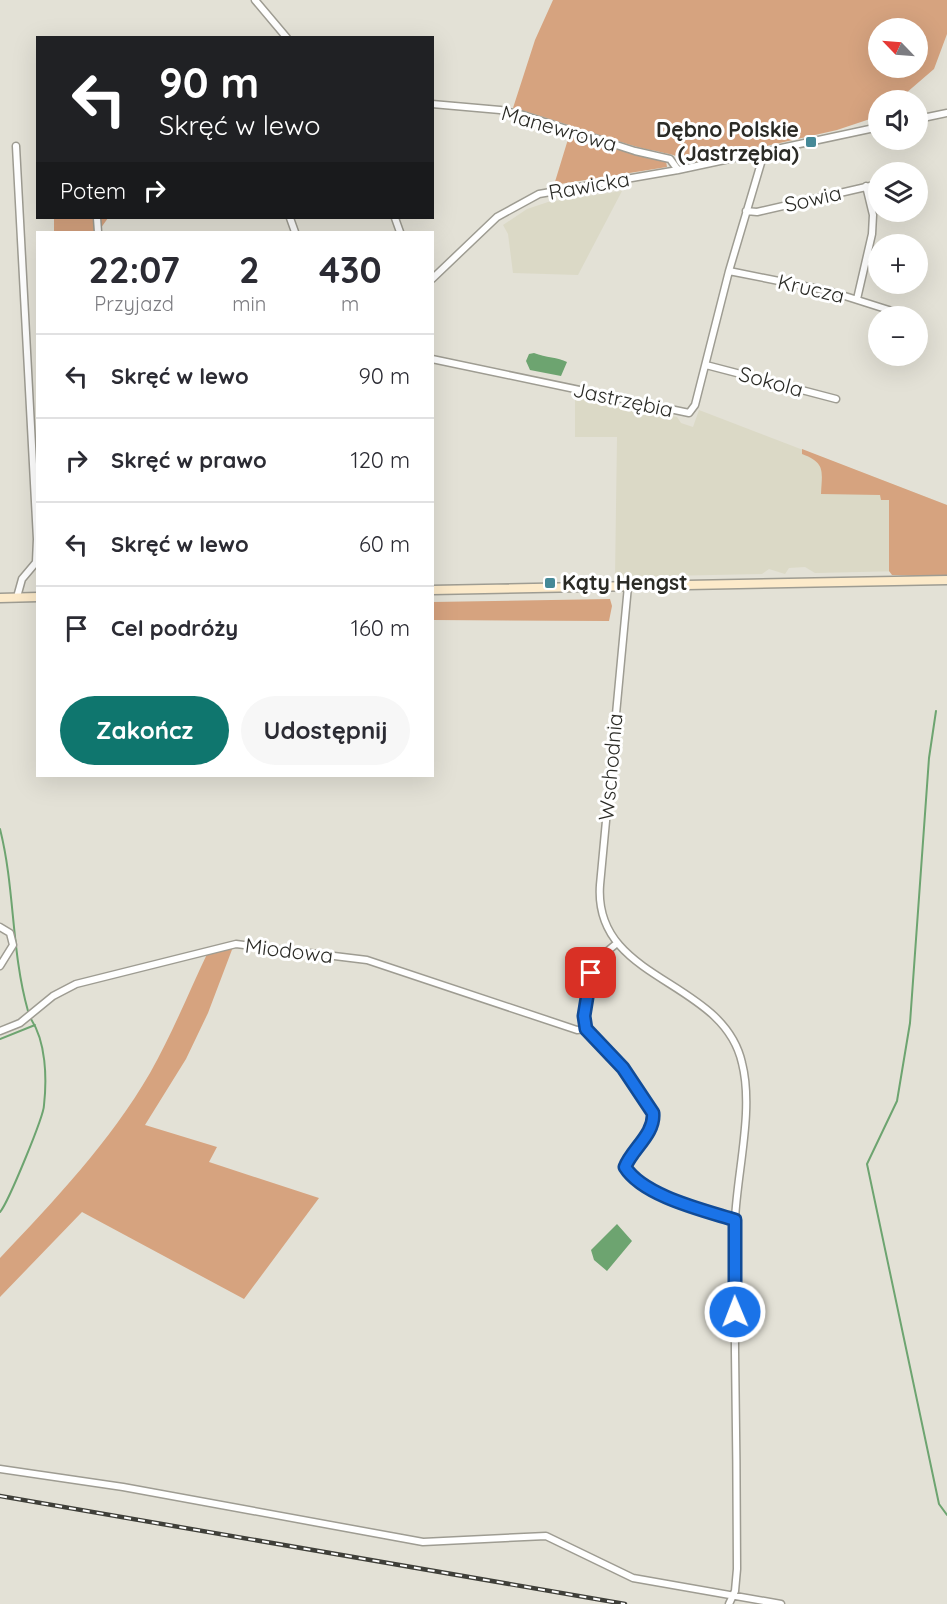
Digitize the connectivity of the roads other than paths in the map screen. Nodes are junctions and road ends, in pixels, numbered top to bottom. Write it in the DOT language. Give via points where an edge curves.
graph roads {
  1 [pos="255,0"];
  2 [pos="285,36"];
  3 [pos="434,104"];
  4 [pos="947,113"];
  5 [pos="928,117"];
  6 [pos="868,129"];
  7 [pos="16,146"];
  8 [pos="764,153"];
  9 [pos="678,170"];
  10 [pos="866,186"];
  11 [pos="746,211"];
  12 [pos="729,271"];
  13 [pos="434,277"];
  14 [pos="857,299"];
  15 [pos="877,306"];
  16 [pos="434,359"];
  17 [pos="706,365"];
  18 [pos="836,399"];
  19 [pos="36,520"];
  20 [pos="36,562"];
  21 [pos="947,580"];
  22 [pos="628,586"];
  23 [pos="434,590"];
  24 [pos="17,597"];
  25 [pos="36,597"];
  26 [pos="0,598"];
  27 [pos="0,927"];
  28 [pos="616,944"];
  29 [pos="0,966"];
  30 [pos="586,1029"];
  31 [pos="0,1031"];
  32 [pos="735,1220"];
  33 [pos="0,1469"];
  34 [pos="733,1595"];
  35 [pos="729,1604"];
  36 [pos="782,1604"];
  1 -- 2 [label="street"];
  3 -- 9 [label="street, Manewrowa" via="523,115 670,159"];
  4 -- 5 [label="street"];
  6 -- 8 [label="street, Rawicka"];
  7 -- 19 [label="street"];
  8 -- 9 [label="street, Rawicka"];
  8 -- 11 [label="street, Jastrzębia"];
  9 -- 13 [label="street, Rawicka" via="539,194 497,217"];
  10 -- 11 [label="street, Sowia" via="757,212"];
  10 -- 14 [label="street" via="873,215 872,234"];
  11 -- 12 [label="street, Jastrzębia"];
  12 -- 14 [label="street, Krucza"];
  12 -- 17 [label="street, Jastrzębia"];
  14 -- 15 [label="street, Krucza"];
  16 -- 17 [label="street, Jastrzębia" via="686,413 695,405"];
  17 -- 18 [label="street, Sokola"];
  20 -- 24 [label="street" via="22,579"];
  21 -- 22 [label="main road"];
  22 -- 23 [label="main road"];
  22 -- 28 [label="street, Wschodnia" via="600,890 606,927"];
  24 -- 25 [label="main road"];
  24 -- 26 [label="main road"];
  27 -- 29 [label="street" via="10,933 13,945"];
  28 -- 30 [label="street" via="599,958 591,973 584,1016"];
  28 -- 32 [label="street" via="718,1018 734,1039 745,1082"];
  30 -- 31 [label="street, Miodowa" via="577,1030 367,960 237,944 76,984 53,996 20,1023"];
  30 -- 32 [label="street" via="623,1068 653,1113 651,1129 625,1167 629,1174 682,1203"];
  32 -- 34 [label="street" via="737,1569"];
  33 -- 34 [label="street" via="123,1487 423,1542 546,1536 633,1578"];
  34 -- 35 [label="street"];
  34 -- 36 [label="street"];
}
